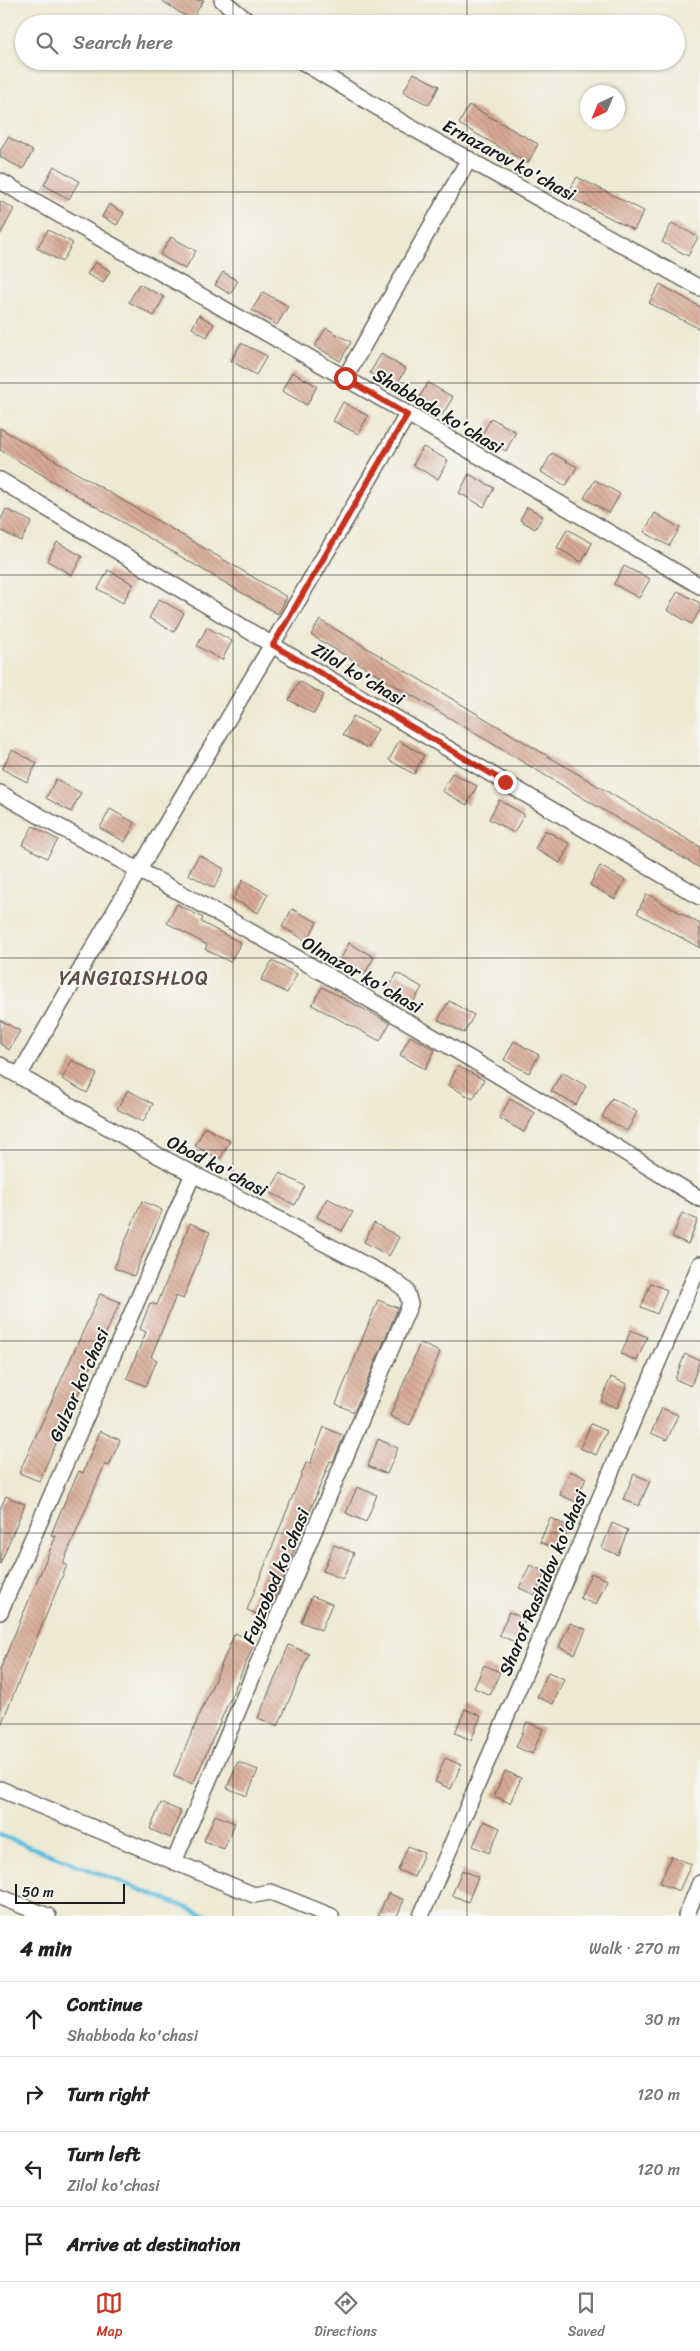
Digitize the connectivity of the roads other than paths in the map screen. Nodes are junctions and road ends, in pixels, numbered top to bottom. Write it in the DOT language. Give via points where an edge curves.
graph roads {
  1 [pos="222,0"];
  2 [pos="240,15"];
  3 [pos="316,70"];
  4 [pos="469,159"];
  5 [pos="0,181"];
  6 [pos="700,288"];
  7 [pos="345,378"];
  8 [pos="407,415"];
  9 [pos="0,480"];
  10 [pos="700,586"];
  11 [pos="273,645"];
  12 [pos="0,793"];
  13 [pos="136,871"];
  14 [pos="700,897"];
  15 [pos="0,1065"];
  16 [pos="20,1074"];
  17 [pos="193,1174"];
  18 [pos="700,1199"];
  19 [pos="700,1264"];
  20 [pos="410,1304"];
  21 [pos="0,1612"];
  22 [pos="0,1788"];
  23 [pos="174,1862"];
  24 [pos="700,1883"];
  25 [pos="0,1897"];
  26 [pos="48,1916"];
  27 [pos="331,1916"];
  28 [pos="421,1916"];
  29 [pos="686,1916"];
  1 -- 2 [label="street"];
  3 -- 4 [label="street, Ernazarov ko'chasi"];
  4 -- 6 [label="street, Ernazarov ko'chasi"];
  4 -- 7 [label="street"];
  5 -- 7 [label="street, Shabboda ko'chasi"];
  7 -- 8 [label="street, Shabboda ko'chasi"];
  8 -- 10 [label="street, Shabboda ko'chasi"];
  8 -- 11 [label="street"];
  9 -- 11 [label="street, Zilol ko'chasi"];
  11 -- 13 [label="street"];
  11 -- 14 [label="street, Zilol ko'chasi"];
  12 -- 13 [label="street, Olmazor ko'chasi"];
  13 -- 16 [label="street"];
  13 -- 18 [label="street, Olmazor ko'chasi" via="252,932 538,1098"];
  15 -- 16 [label="street, Obod ko'chasi"];
  16 -- 17 [label="street, Obod ko'chasi"];
  17 -- 20 [label="street, Obod ko'chasi" via="392,1279 406,1290"];
  17 -- 21 [label="street, Gulzor ko'chasi"];
  19 -- 28 [label="street, Sharof Rashidov ko'chasi"];
  20 -- 23 [label="street, Fayzobod ko'chasi"];
  22 -- 23 [label="street"];
  23 -- 27 [label="street" via="254,1895 271,1892"];
  24 -- 29 [label="street"];
  25 -- 26 [label="street"];
}
